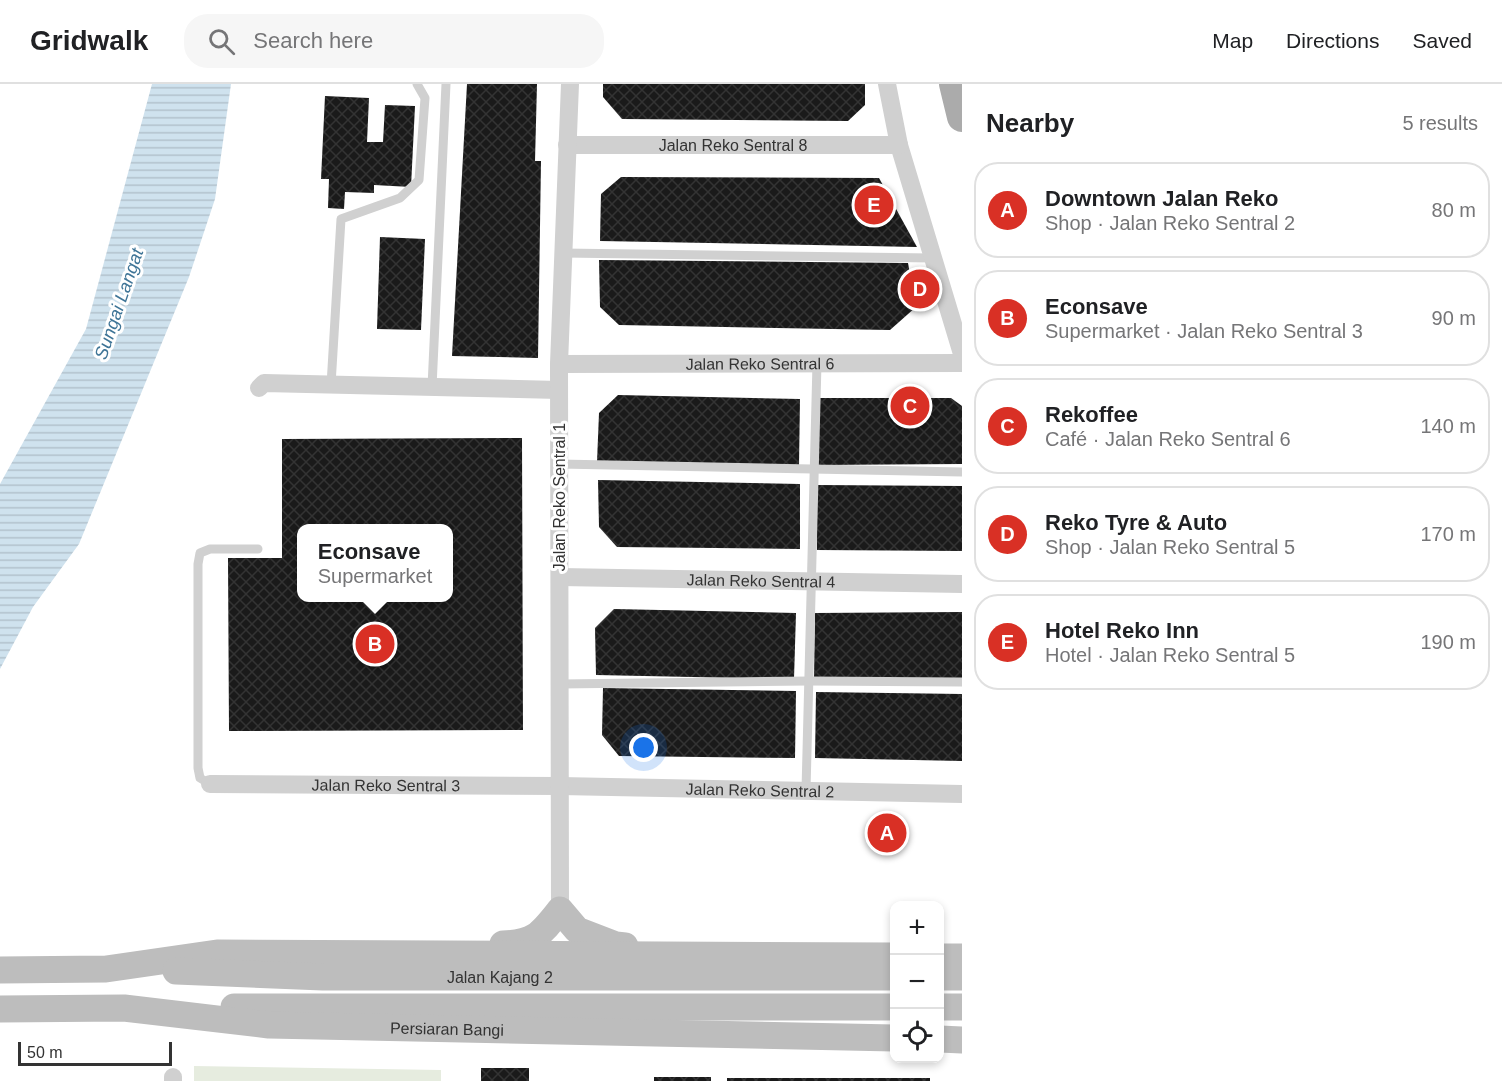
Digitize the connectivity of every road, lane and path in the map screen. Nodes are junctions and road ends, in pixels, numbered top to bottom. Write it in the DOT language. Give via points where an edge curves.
graph roads {
  1 [pos="417,84"];
  2 [pos="446,84"];
  3 [pos="570,84"];
  4 [pos="887,84"];
  5 [pos="954,84"];
  6 [pos="962,117"];
  7 [pos="567,145"];
  8 [pos="899,145"];
  9 [pos="563,253"];
  10 [pos="932,258"];
  11 [pos="962,354"];
  12 [pos="817,363"];
  13 [pos="962,363"];
  14 [pos="559,364"];
  15 [pos="331,385"];
  16 [pos="432,387"];
  17 [pos="259,388"];
  18 [pos="559,390"];
  19 [pos="559,464"];
  20 [pos="814,470"];
  21 [pos="962,472"];
  22 [pos="258,549"];
  23 [pos="560,577"];
  24 [pos="811,581"];
  25 [pos="962,584"];
  26 [pos="809,681"];
  27 [pos="962,682"];
  28 [pos="560,684"];
  29 [pos="210,784"];
  30 [pos="560,786"];
  31 [pos="806,790"];
  32 [pos="962,794"];
  33 [pos="560,910"];
  34 [pos="337,953"];
  35 [pos="734,955"];
  36 [pos="890,957"];
  37 [pos="944,957"];
  38 [pos="962,957"];
  39 [pos="106,969"];
  40 [pos="0,970"];
  41 [pos="890,977"];
  42 [pos="944,977"];
  43 [pos="962,977"];
  44 [pos="890,1007"];
  45 [pos="944,1007"];
  46 [pos="962,1007"];
  47 [pos="124,1008"];
  48 [pos="0,1009"];
  49 [pos="890,1038"];
  50 [pos="944,1039"];
  51 [pos="962,1040"];
  1 -- 15 [label="lane" via="425,98 419,180 400,198 341,219"];
  2 -- 16 [label="lane"];
  3 -- 7 [label="street, Jalan Reko Sentral 1"];
  4 -- 8 [label="street"];
  5 -- 6 [label="main road"];
  7 -- 8 [label="street, Jalan Reko Sentral 8"];
  7 -- 9 [label="street, Jalan Reko Sentral 1"];
  8 -- 10 [label="street"];
  9 -- 10 [label="lane"];
  9 -- 14 [label="street, Jalan Reko Sentral 1"];
  10 -- 11 [label="street"];
  12 -- 13 [label="street, Jalan Reko Sentral 6"];
  12 -- 14 [label="street, Jalan Reko Sentral 6"];
  12 -- 20 [label="lane"];
  14 -- 18 [label="street, Jalan Reko Sentral 1"];
  15 -- 16 [label="street"];
  15 -- 17 [label="street" via="264,383"];
  16 -- 18 [label="street"];
  18 -- 19 [label="street, Jalan Reko Sentral 1"];
  19 -- 20 [label="lane"];
  19 -- 23 [label="street, Jalan Reko Sentral 1"];
  20 -- 21 [label="lane"];
  20 -- 24 [label="lane"];
  22 -- 29 [label="lane" via="210,549 200,553 198,768 200,778"];
  23 -- 24 [label="street, Jalan Reko Sentral 4"];
  23 -- 28 [label="street, Jalan Reko Sentral 1"];
  24 -- 25 [label="street, Jalan Reko Sentral 4"];
  24 -- 26 [label="lane"];
  26 -- 27 [label="lane"];
  26 -- 28 [label="lane"];
  26 -- 31 [label="lane"];
  28 -- 30 [label="street, Jalan Reko Sentral 1"];
  29 -- 30 [label="street, Jalan Reko Sentral 3"];
  30 -- 31 [label="street, Jalan Reko Sentral 2"];
  30 -- 33 [label="street, Jalan Reko Sentral 1"];
  31 -- 32 [label="street, Jalan Reko Sentral 2"];
  33 -- 34 [label="main road" via="541,934 518,943 386,946"];
  33 -- 35 [label="main road" via="577,930 616,945"];
  34 -- 35 [label="main road"];
  34 -- 39 [label="main road" via="217,953"];
  35 -- 36 [label="main road"];
  37 -- 38 [label="main road"];
  39 -- 40 [label="main road"];
  39 -- 41 [label="main road, Jalan Kajang 2" via="322,977"];
  42 -- 43 [label="main road"];
  44 -- 47 [label="main road, Jalan Kajang 2"];
  45 -- 46 [label="main road"];
  47 -- 48 [label="main road, Persiaran Bangi"];
  47 -- 49 [label="main road, Persiaran Bangi" via="269,1025"];
  50 -- 51 [label="main road"];
}
